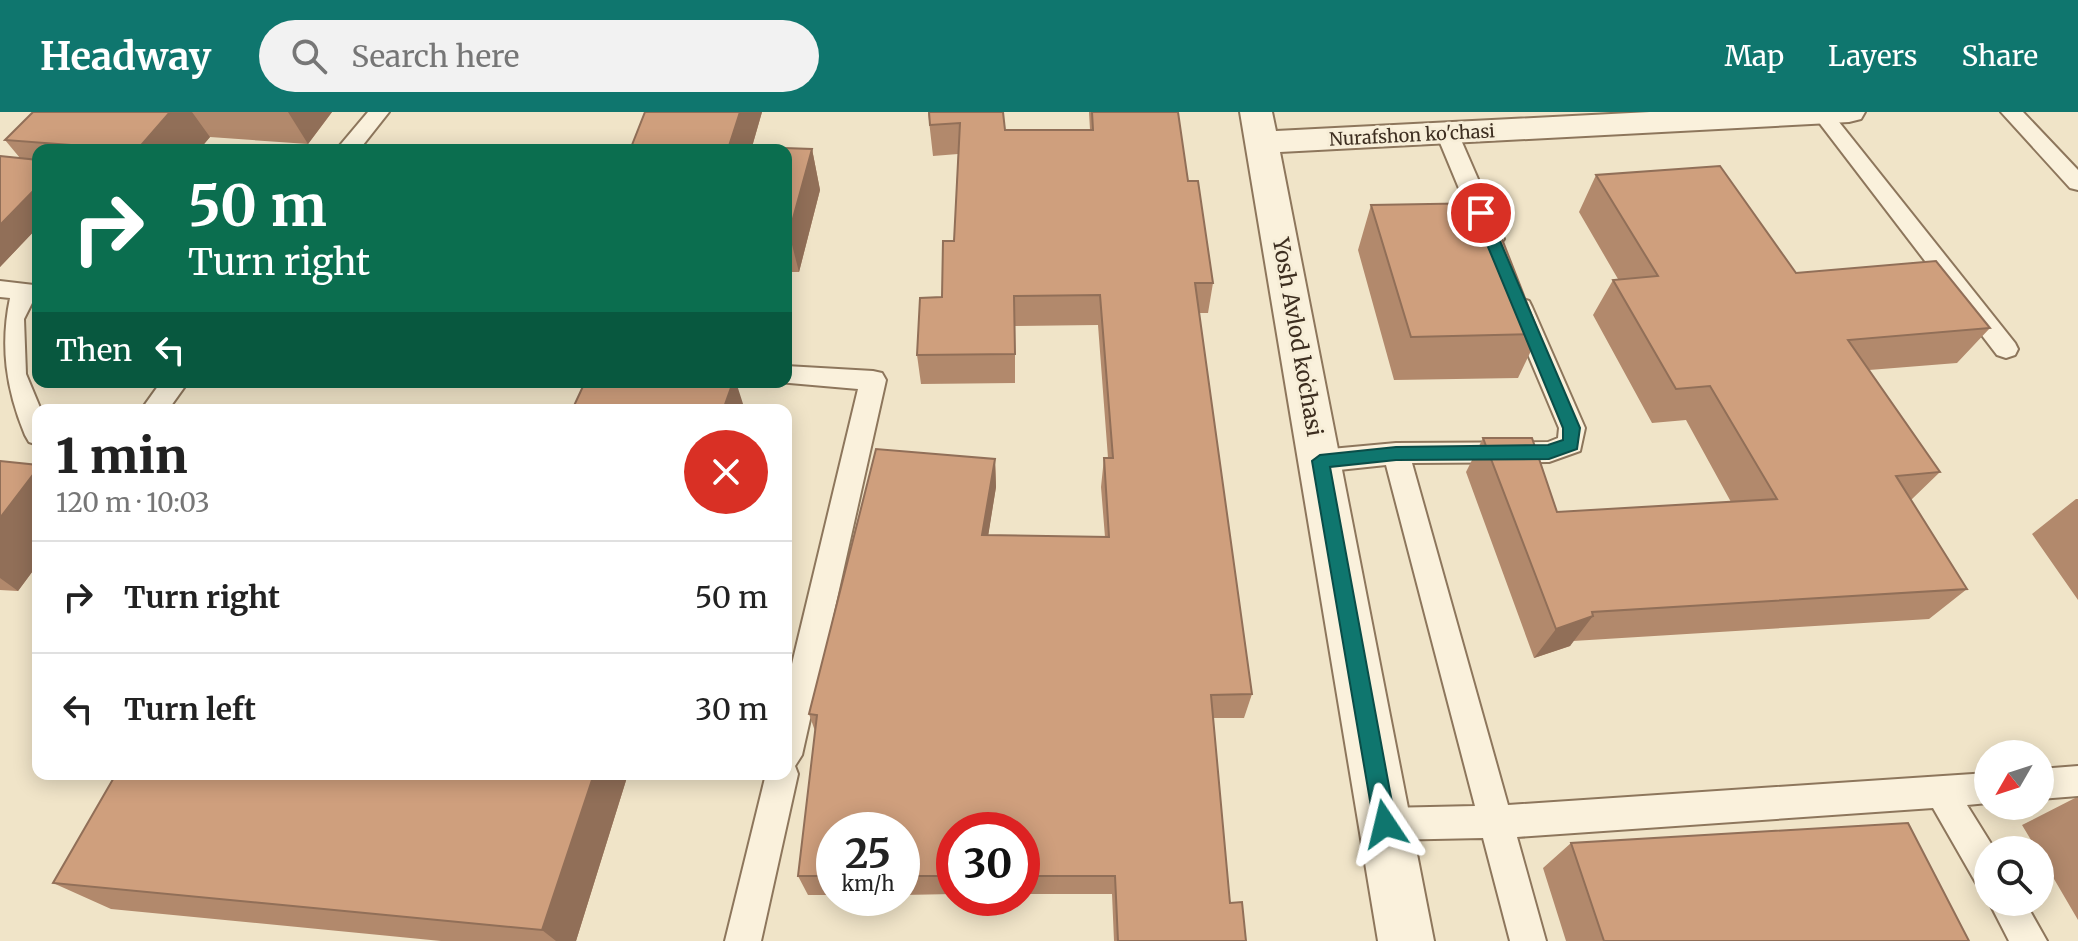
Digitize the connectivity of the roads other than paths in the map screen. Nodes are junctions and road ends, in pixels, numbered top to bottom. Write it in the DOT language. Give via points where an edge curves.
graph roads {
  1 [pos="379,112"];
  2 [pos="2011,112"];
  3 [pos="1835,113"];
  4 [pos="1259,127"];
  5 [pos="1447,133"];
  6 [pos="352,144"];
  7 [pos="2078,183"];
  8 [pos="1500,259"];
  9 [pos="1512,287"];
  10 [pos="0,289"];
  11 [pos="32,289"];
  12 [pos="2006,349"];
  13 [pos="792,375"];
  14 [pos="32,420"];
  15 [pos="1396,453"];
  16 [pos="1320,461"];
  17 [pos="792,729"];
  18 [pos="781,780"];
  19 [pos="2078,781"];
  20 [pos="2054,783"];
  21 [pos="1974,789"];
  22 [pos="1941,791"];
  23 [pos="1495,822"];
  24 [pos="1385,824"];
  25 [pos="1974,847"];
  26 [pos="2014,916"];
  27 [pos="743,941"];
  28 [pos="1406,941"];
  29 [pos="1528,941"];
  30 [pos="2029,941"];
  1 -- 6 [label="lane"];
  2 -- 7 [label="lane"];
  3 -- 5 [label="street, Nurafshon ko'chasi"];
  3 -- 12 [label="lane"];
  4 -- 5 [label="street, Nurafshon ko'chasi"];
  4 -- 16 [label="street, Yosh Avlod koʻchasi"];
  5 -- 8 [label="lane"];
  9 -- 15 [label="lane" via="1572,428 1571,444 1549,452"];
  10 -- 11 [label="lane"];
  11 -- 14 [label="lane" via="12,319 13,374"];
  13 -- 17 [label="lane" via="873,380"];
  15 -- 16 [label="lane"];
  15 -- 23 [label="lane"];
  16 -- 24 [label="street, Yosh Avlod koʻchasi"];
  18 -- 27 [label="lane"];
  19 -- 20 [label="lane"];
  21 -- 22 [label="lane"];
  22 -- 23 [label="lane"];
  22 -- 25 [label="lane"];
  23 -- 24 [label="lane"];
  23 -- 29 [label="lane"];
  24 -- 28 [label="street, Yosh Avlod koʻchasi"];
  26 -- 30 [label="lane"];
}
